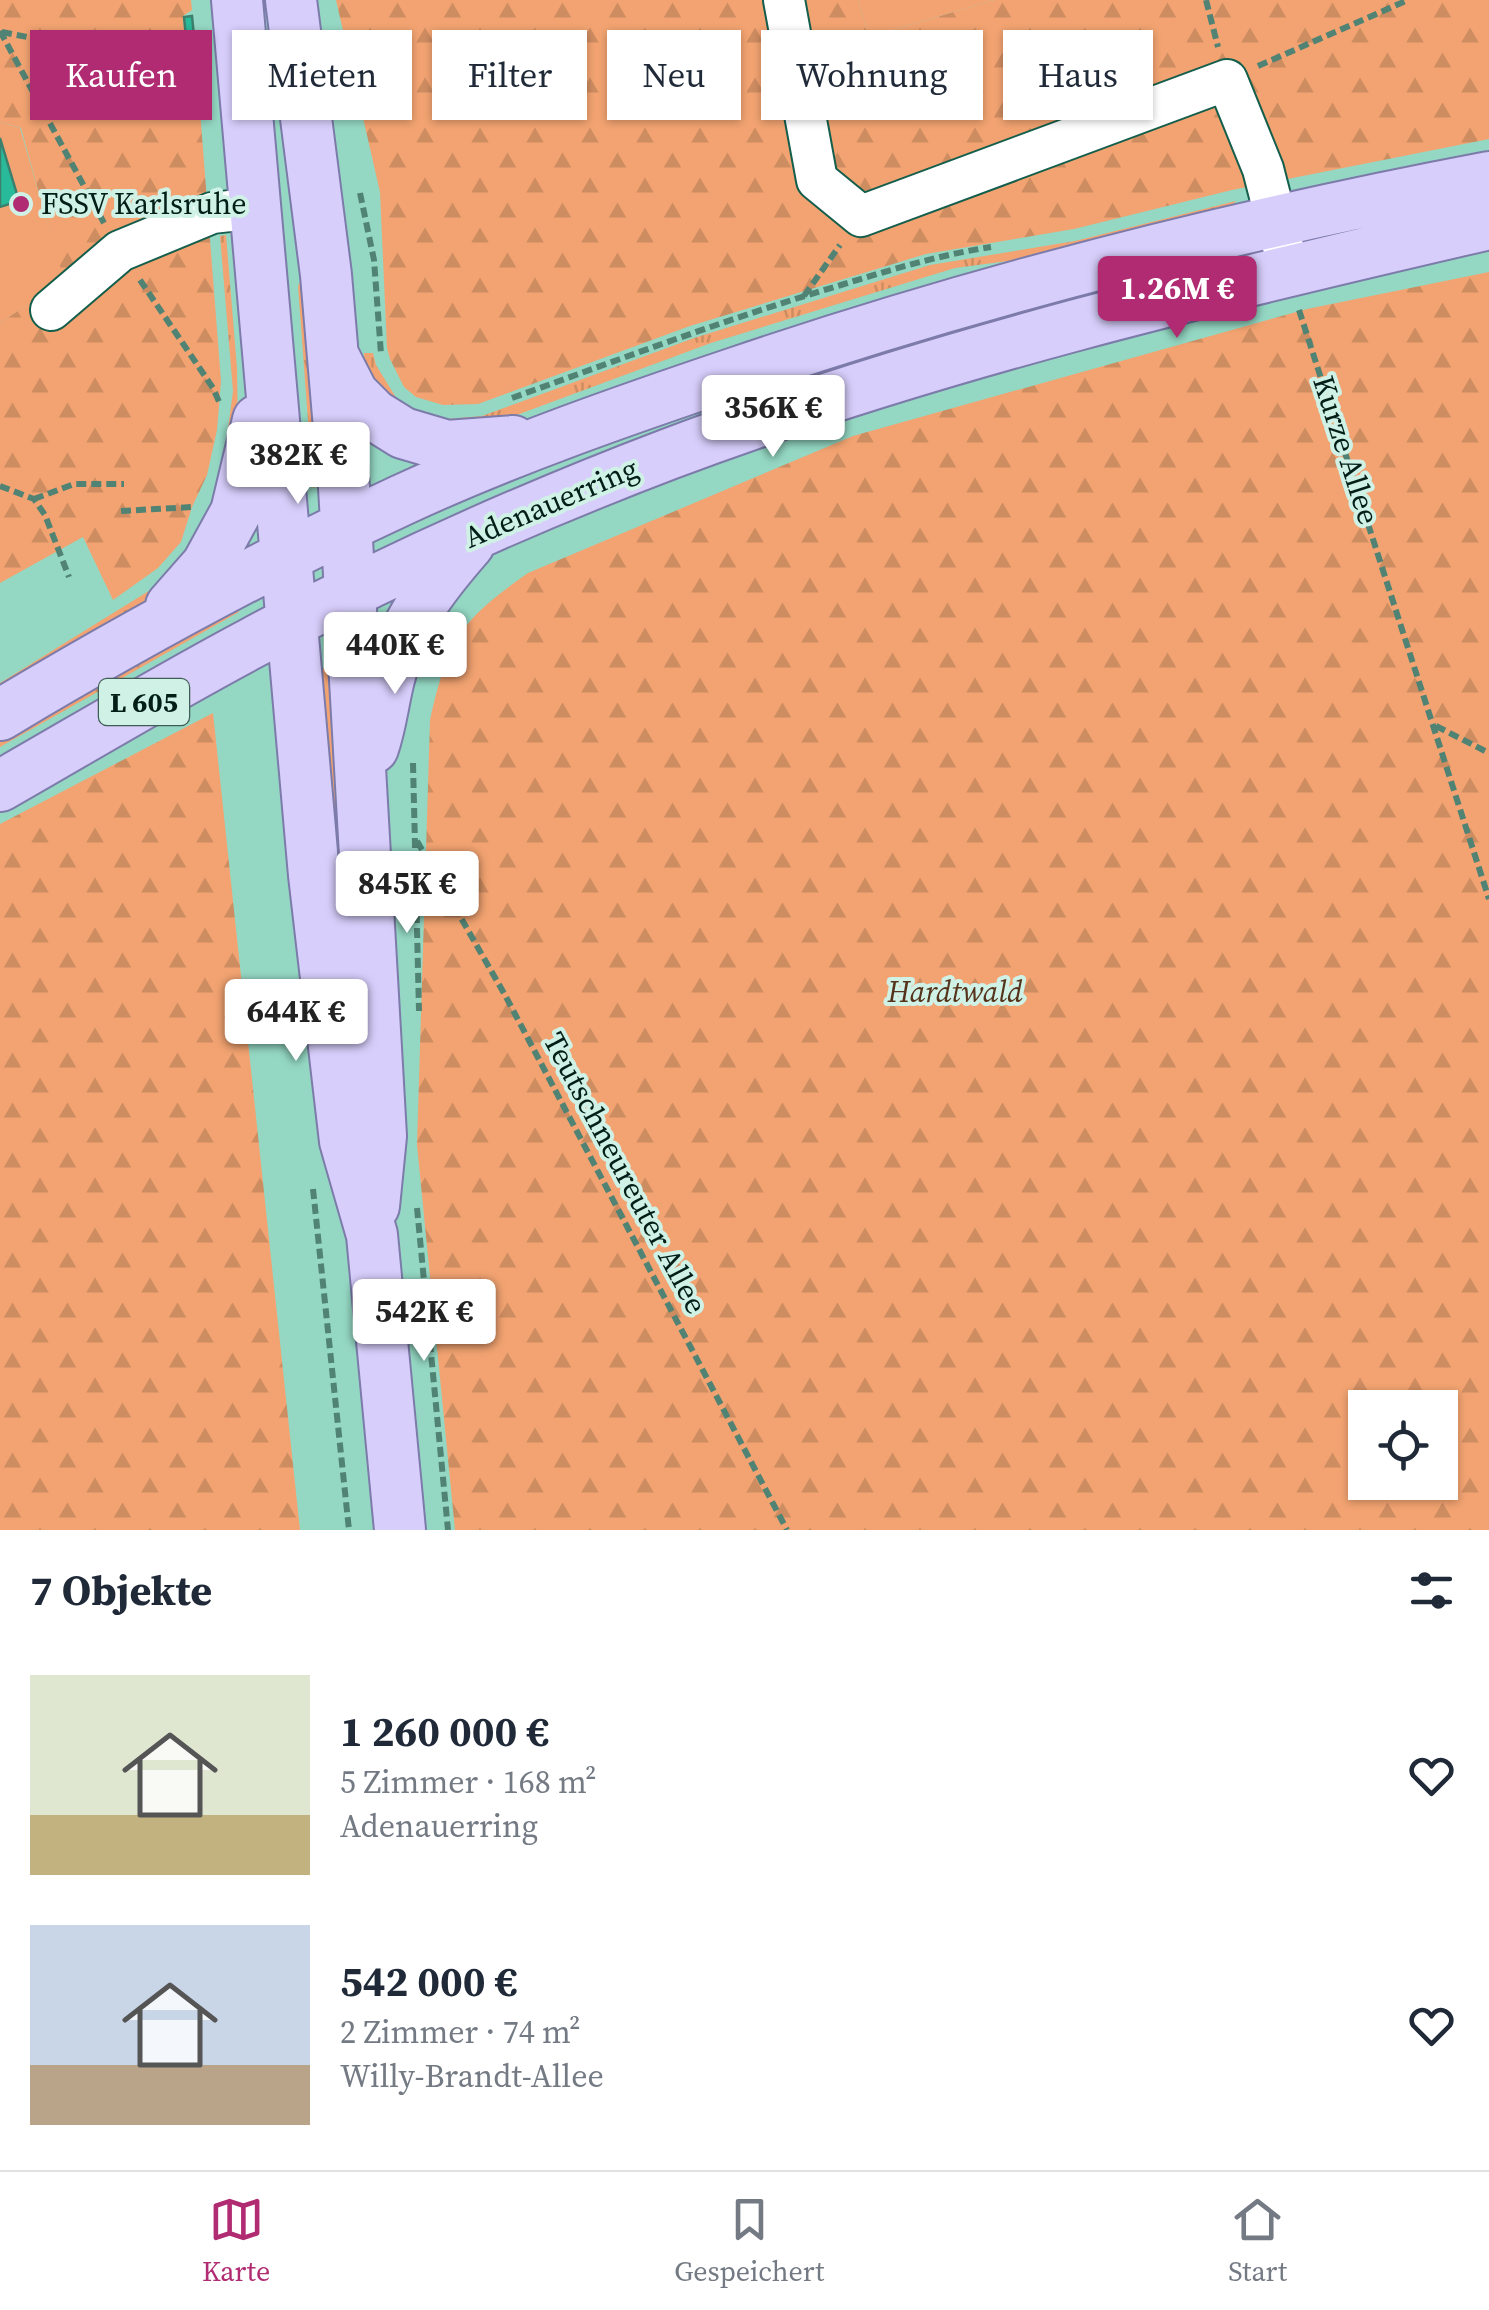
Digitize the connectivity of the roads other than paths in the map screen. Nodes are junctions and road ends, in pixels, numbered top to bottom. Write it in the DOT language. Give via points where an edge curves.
graph roads {
  1 [pos="237,0"];
  2 [pos="291,0"];
  3 [pos="784,0"];
  4 [pos="1489,177"];
  5 [pos="257,208"];
  6 [pos="1277,222"];
  7 [pos="1489,224"];
  8 [pos="1289,270"];
  9 [pos="51,310"];
  10 [pos="334,357"];
  11 [pos="270,375"];
  12 [pos="552,438"];
  13 [pos="346,528"];
  14 [pos="480,532"];
  15 [pos="285,558"];
  16 [pos="349,596"];
  17 [pos="291,624"];
  18 [pos="146,631"];
  19 [pos="0,715"];
  20 [pos="0,786"];
  21 [pos="360,802"];
  22 [pos="372,1235"];
  23 [pos="400,1530"];
  1 -- 5 [label="main road"];
  2 -- 10 [label="main road"];
  3 -- 6 [label="lane" via="817,180 861,216 1227,80"];
  4 -- 6 [label="main road, Adenauerring"];
  5 -- 9 [label="lane" via="212,213 120,251"];
  5 -- 11 [label="main road"];
  6 -- 8 [label="lane"];
  6 -- 12 [label="main road, Adenauerring" via="976,296"];
  7 -- 8 [label="main road, Adenauerring"];
  8 -- 14 [label="main road, Adenauerring" via="848,392 670,454"];
  10 -- 12 [label="main road" via="353,394 374,415 422,441 471,446"];
  10 -- 13 [label="main road"];
  11 -- 15 [label="main road"];
  11 -- 18 [label="main road" via="232,521 190,586"];
  12 -- 13 [label="main road, Adenauerring"];
  13 -- 15 [label="main road, Adenauerring"];
  13 -- 16 [label="main road"];
  14 -- 16 [label="main road, Adenauerring"];
  14 -- 21 [label="main road" via="439,578 406,633"];
  15 -- 17 [label="main road"];
  15 -- 18 [label="main road, Adenauerring / L 605"];
  16 -- 17 [label="main road, Adenauerring / L 605"];
  16 -- 21 [label="main road"];
  17 -- 20 [label="main road, Adenauerring / L 605"];
  17 -- 22 [label="main road" via="346,1142"];
  18 -- 19 [label="main road, Adenauerring / L 605"];
  21 -- 22 [label="main road" via="381,1136"];
  22 -- 23 [label="main road"];
}
